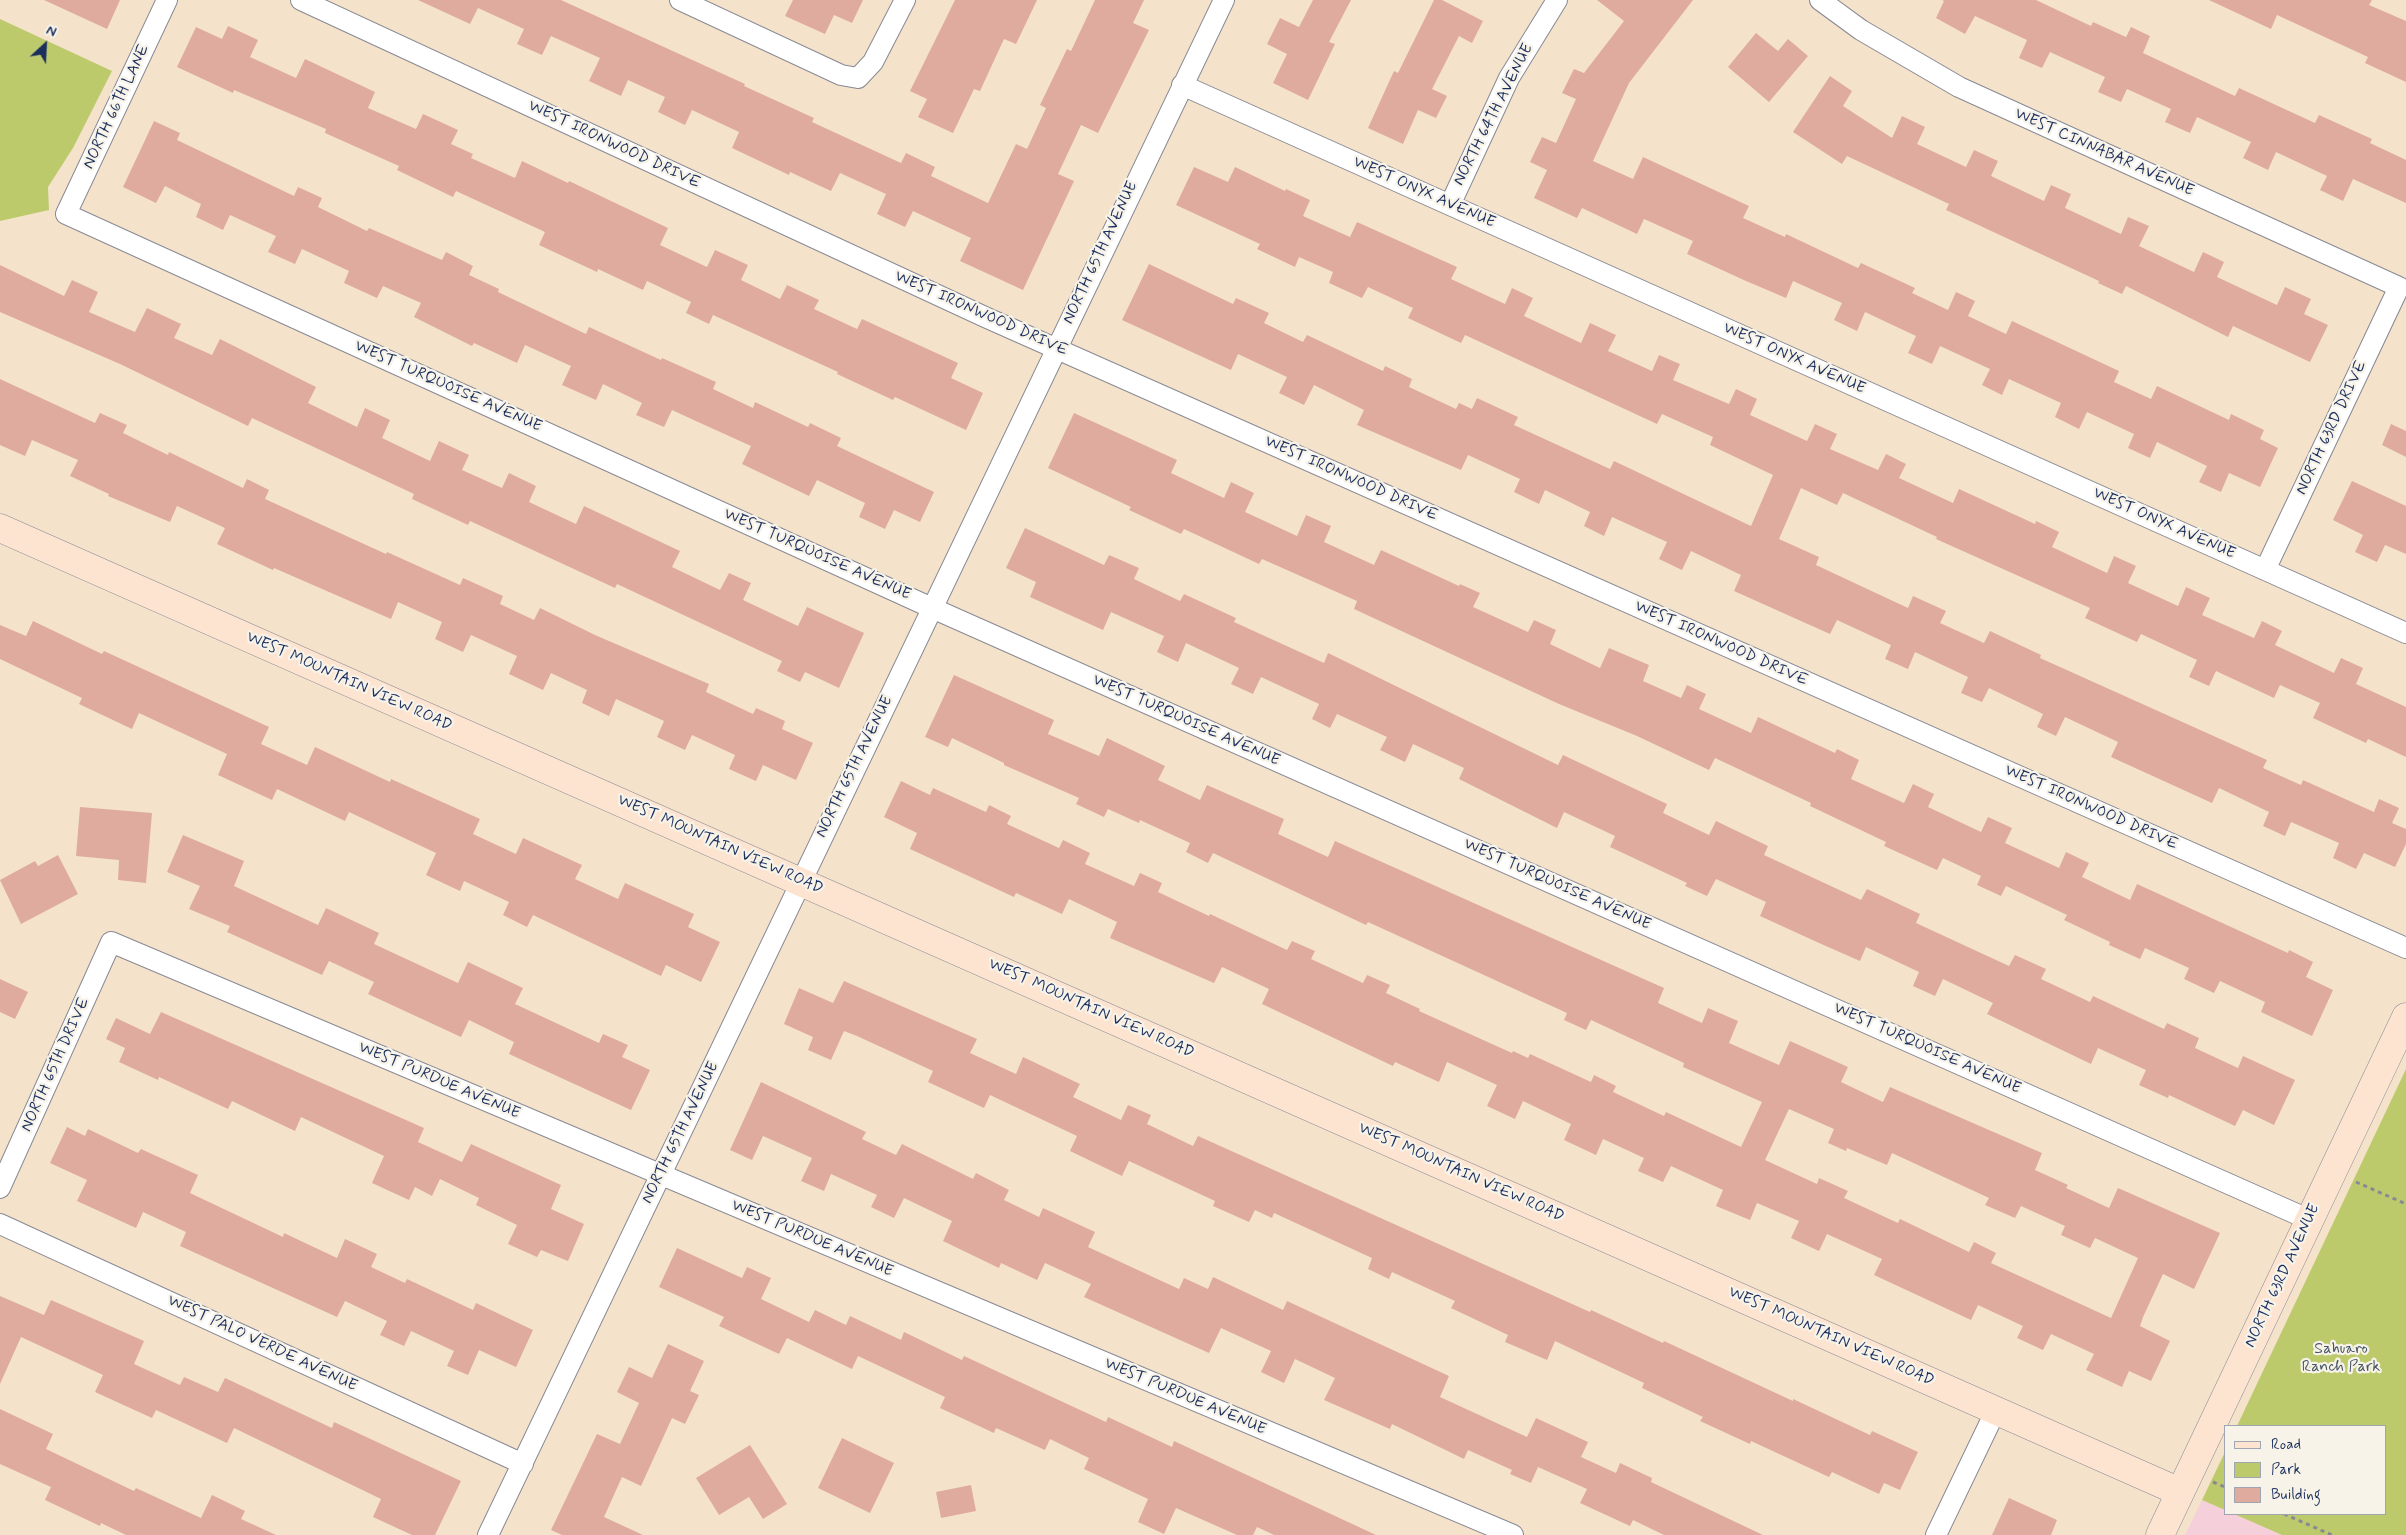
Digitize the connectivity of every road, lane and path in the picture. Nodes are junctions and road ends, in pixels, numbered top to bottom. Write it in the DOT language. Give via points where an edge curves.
graph roads {
  1 [pos="167,0"];
  2 [pos="301,0"];
  3 [pos="680,0"];
  4 [pos="905,0"];
  5 [pos="1224,0"];
  6 [pos="1557,0"];
  7 [pos="1820,0"];
  8 [pos="1182,85"];
  9 [pos="1450,205"];
  10 [pos="66,214"];
  11 [pos="2399,287"];
  12 [pos="1056,348"];
  13 [pos="0,528"];
  14 [pos="2266,570"];
  15 [pos="932,608"];
  16 [pos="2406,633"];
  17 [pos="801,881"];
  18 [pos="111,942"];
  19 [pos="2406,948"];
  20 [pos="2406,1017"];
  21 [pos="2333,1171"];
  22 [pos="660,1176"];
  23 [pos="0,1188"];
  24 [pos="2406,1204"];
  25 [pos="2310,1220"];
  26 [pos="0,1224"];
  27 [pos="1996,1410"];
  28 [pos="523,1464"];
  29 [pos="2180,1492"];
  30 [pos="2286,1515"];
  31 [pos="488,1535"];
  32 [pos="1513,1535"];
  33 [pos="1936,1535"];
  34 [pos="2160,1535"];
  35 [pos="2332,1535"];
  1 -- 10 [label="street, NORTH 66TH LANE"];
  2 -- 12 [label="street, WEST IRONWOOD DRIVE"];
  3 -- 4 [label="street" via="841,75 858,78 873,62"];
  5 -- 8 [label="street, NORTH 65TH AVENUE"];
  6 -- 9 [label="street, NORTH 64TH AVENUE" via="1509,78"];
  7 -- 11 [label="street, WEST CINNABAR AVENUE" via="1861,30 1959,87"];
  8 -- 9 [label="street, WEST ONYX AVENUE"];
  8 -- 12 [label="street, NORTH 65TH AVENUE"];
  9 -- 14 [label="street, WEST ONYX AVENUE"];
  10 -- 15 [label="street, WEST TURQUOISE AVENUE"];
  11 -- 14 [label="street, NORTH 63RD DRIVE"];
  12 -- 15 [label="street, NORTH 65TH AVENUE"];
  12 -- 19 [label="street, WEST IRONWOOD DRIVE"];
  13 -- 17 [label="street, WEST MOUNTAIN VIEW ROAD"];
  14 -- 16 [label="street, WEST ONYX AVENUE"];
  15 -- 17 [label="street, NORTH 65TH AVENUE"];
  15 -- 25 [label="street, WEST TURQUOISE AVENUE"];
  17 -- 22 [label="street, NORTH 65TH AVENUE"];
  17 -- 27 [label="street, WEST MOUNTAIN VIEW ROAD"];
  18 -- 22 [label="street, WEST PURDUE AVENUE"];
  18 -- 23 [label="street, NORTH 65TH DRIVE"];
  20 -- 21 [label="street, NORTH 63RD AVENUE"];
  21 -- 24 [label="path"];
  21 -- 25 [label="street, NORTH 63RD AVENUE"];
  22 -- 28 [label="street, NORTH 65TH AVENUE"];
  22 -- 32 [label="street, WEST PURDUE AVENUE"];
  25 -- 29 [label="street, NORTH 63RD AVENUE"];
  26 -- 28 [label="street, WEST PALO VERDE AVENUE"];
  27 -- 29 [label="street, WEST MOUNTAIN VIEW ROAD"];
  27 -- 33 [label="street"];
  28 -- 31 [label="street, NORTH 65TH AVENUE"];
  29 -- 34 [label="street, NORTH 63RD AVENUE"];
  30 -- 35 [label="path"];
}
